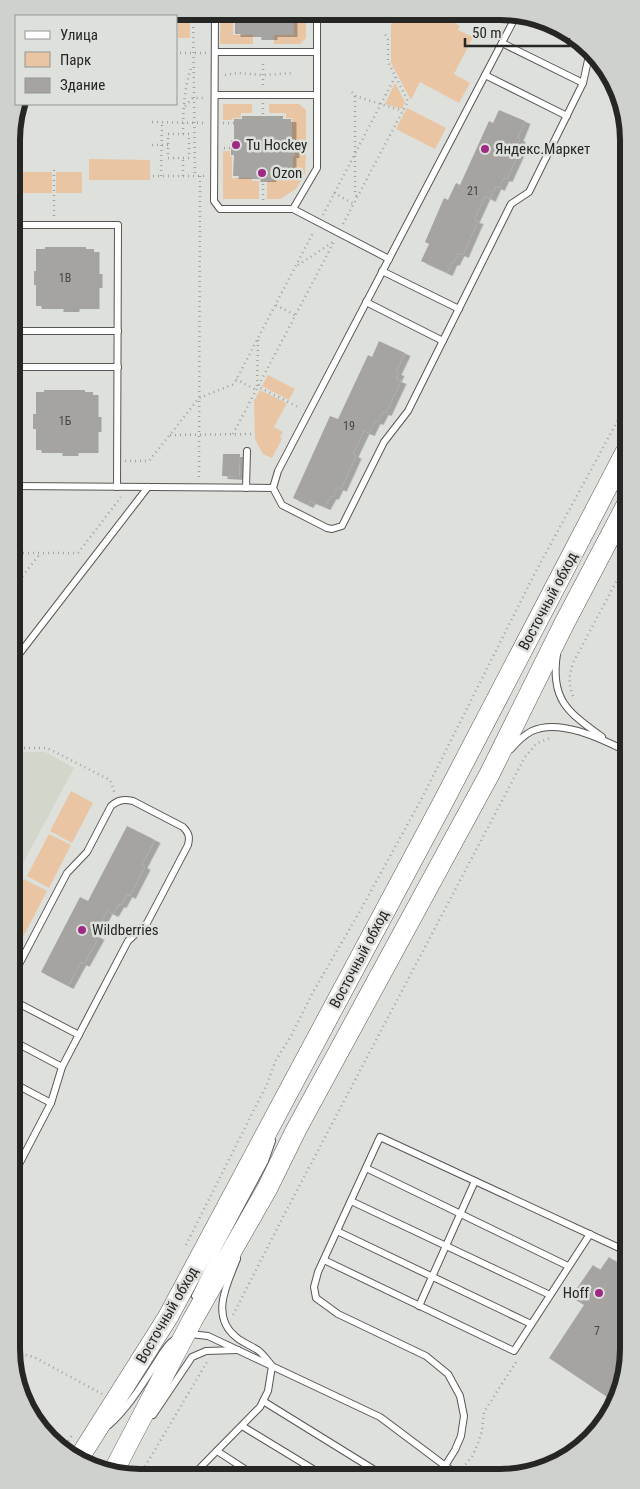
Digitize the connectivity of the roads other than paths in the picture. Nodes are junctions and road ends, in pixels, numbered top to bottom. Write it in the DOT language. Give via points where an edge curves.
graph roads {
  1 [pos="215,20"];
  2 [pos="317,20"];
  3 [pos="513,21"];
  4 [pos="502,43"];
  5 [pos="215,52"];
  6 [pos="317,52"];
  7 [pos="588,59"];
  8 [pos="485,75"];
  9 [pos="583,83"];
  10 [pos="317,95"];
  11 [pos="215,96"];
  12 [pos="567,116"];
  13 [pos="293,209"];
  14 [pos="20,225"];
  15 [pos="389,259"];
  16 [pos="382,271"];
  17 [pos="366,302"];
  18 [pos="459,309"];
  19 [pos="20,331"];
  20 [pos="118,331"];
  21 [pos="443,341"];
  22 [pos="20,367"];
  23 [pos="118,367"];
  24 [pos="246,451"];
  25 [pos="620,462"];
  26 [pos="20,486"];
  27 [pos="117,487"];
  28 [pos="148,487"];
  29 [pos="246,488"];
  30 [pos="274,488"];
  31 [pos="620,517"];
  32 [pos="564,624"];
  33 [pos="20,653"];
  34 [pos="607,741"];
  35 [pos="620,748"];
  36 [pos="489,775"];
  37 [pos="20,963"];
  38 [pos="20,1004"];
  39 [pos="79,1035"];
  40 [pos="20,1045"];
  41 [pos="62,1067"];
  42 [pos="20,1087"];
  43 [pos="286,1098"];
  44 [pos="51,1103"];
  45 [pos="20,1162"];
  46 [pos="366,1168"];
  47 [pos="476,1181"];
  48 [pos="266,1189"];
  49 [pos="351,1200"];
  50 [pos="460,1214"];
  51 [pos="337,1231"];
  52 [pos="590,1234"];
  53 [pos="446,1246"];
  54 [pos="620,1248"];
  55 [pos="324,1260"];
  56 [pos="568,1266"];
  57 [pos="432,1276"];
  58 [pos="550,1295"];
  59 [pos="418,1306"];
  60 [pos="196,1322"];
  61 [pos="531,1324"];
  62 [pos="239,1350"];
  63 [pos="272,1366"];
  64 [pos="263,1400"];
  65 [pos="150,1420"];
  66 [pos="242,1426"];
  67 [pos="144,1428"];
  68 [pos="80,1445"];
  69 [pos="217,1451"];
  70 [pos="445,1465"];
  71 [pos="116,1467"];
  72 [pos="117,1467"];
  73 [pos="200,1469"];
  74 [pos="245,1469"];
  75 [pos="314,1469"];
  76 [pos="373,1469"];
  77 [pos="443,1469"];
  78 [pos="450,1469"];
  1 -- 5 [label="lane"];
  2 -- 6 [label="lane"];
  3 -- 4 [label="lane"];
  4 -- 8 [label="lane"];
  4 -- 9 [label="lane"];
  5 -- 6 [label="lane"];
  5 -- 11 [label="lane"];
  6 -- 10 [label="lane"];
  7 -- 9 [label="lane"];
  8 -- 12 [label="lane"];
  8 -- 15 [label="lane"];
  9 -- 12 [label="lane"];
  10 -- 11 [label="lane"];
  10 -- 13 [label="lane" via="317,168"];
  11 -- 13 [label="lane" via="214,201 220,208"];
  12 -- 18 [label="lane" via="529,192 511,204"];
  13 -- 15 [label="lane"];
  14 -- 20 [label="lane" via="118,225"];
  15 -- 16 [label="lane"];
  16 -- 17 [label="lane"];
  16 -- 18 [label="lane"];
  17 -- 21 [label="lane"];
  17 -- 30 [label="lane" via="278,471"];
  18 -- 21 [label="lane"];
  19 -- 20 [label="lane"];
  20 -- 23 [label="lane"];
  21 -- 30 [label="lane" via="408,411 384,442 342,526 327,528 282,505"];
  22 -- 23 [label="lane"];
  23 -- 27 [label="lane"];
  24 -- 29 [label="lane"];
  25 -- 43 [label="main road, Восточный обход"];
  26 -- 27 [label="lane"];
  27 -- 28 [label="lane"];
  28 -- 29 [label="lane"];
  28 -- 33 [label="lane"];
  29 -- 30 [label="lane"];
  31 -- 32 [label="main road, Восточный обход"];
  32 -- 34 [label="lane" via="556,656 560,696 571,714"];
  32 -- 36 [label="main road, Восточный обход"];
  34 -- 35 [label="lane"];
  34 -- 36 [label="lane" via="568,728 549,727 532,731 514,745"];
  36 -- 48 [label="main road, Восточный обход"];
  37 -- 39 [label="lane" via="67,873 87,852 111,806 117,801 124,799 141,805 188,832 188,845 147,922 128,940"];
  38 -- 39 [label="lane"];
  39 -- 41 [label="lane"];
  40 -- 41 [label="lane"];
  41 -- 44 [label="lane"];
  42 -- 44 [label="lane"];
  43 -- 60 [label="lane" via="265,1161 220,1245"];
  43 -- 68 [label="main road, Восточный обход" via="168,1317"];
  44 -- 45 [label="lane"];
  46 -- 47 [label="lane" via="380,1137"];
  46 -- 49 [label="lane"];
  46 -- 50 [label="lane"];
  47 -- 50 [label="lane"];
  47 -- 52 [label="lane"];
  48 -- 60 [label="main road, Восточный обход"];
  48 -- 63 [label="lane" via="227,1284 221,1310 226,1328 260,1352"];
  49 -- 51 [label="lane"];
  49 -- 53 [label="lane"];
  50 -- 53 [label="lane"];
  50 -- 56 [label="lane"];
  51 -- 55 [label="lane"];
  51 -- 57 [label="lane"];
  52 -- 54 [label="lane"];
  52 -- 56 [label="lane"];
  53 -- 57 [label="lane"];
  53 -- 58 [label="lane"];
  55 -- 59 [label="lane"];
  55 -- 70 [label="lane" via="314,1286 316,1298 338,1314 426,1356 448,1374 460,1396 464,1416 461,1436"];
  56 -- 58 [label="lane"];
  57 -- 59 [label="lane"];
  57 -- 61 [label="lane"];
  58 -- 61 [label="lane"];
  59 -- 61 [label="lane" via="514,1351"];
  60 -- 62 [label="lane"];
  60 -- 68 [label="lane" via="171,1342 121,1415"];
  60 -- 71 [label="main road, Восточный обход"];
  62 -- 63 [label="lane"];
  62 -- 65 [label="lane" via="206,1351 192,1357"];
  63 -- 64 [label="lane" via="268,1391"];
  63 -- 70 [label="lane" via="380,1417"];
  64 -- 66 [label="lane"];
  64 -- 76 [label="lane"];
  66 -- 69 [label="lane"];
  66 -- 75 [label="lane"];
  67 -- 72 [label="lane"];
  69 -- 73 [label="lane"];
  69 -- 74 [label="lane"];
  70 -- 77 [label="lane"];
  70 -- 78 [label="lane"];
}
